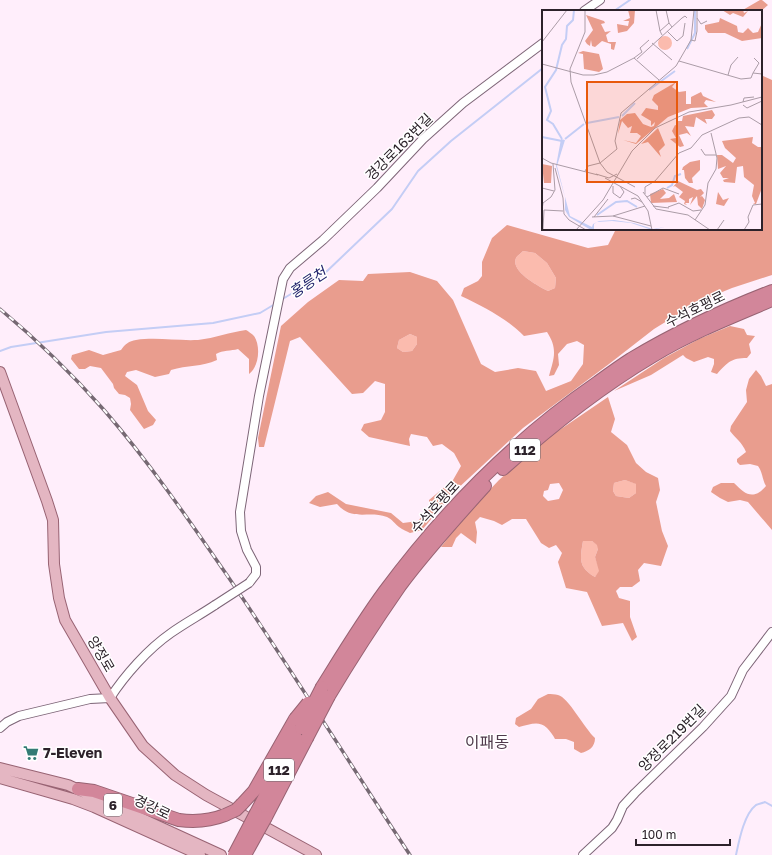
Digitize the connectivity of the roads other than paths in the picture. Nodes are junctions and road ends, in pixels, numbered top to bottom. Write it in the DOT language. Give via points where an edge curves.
graph roads {
  1 [pos="596,2"];
  2 [pos="585,10"];
  3 [pos="542,44"];
  4 [pos="772,291"];
  5 [pos="772,300"];
  6 [pos="0,372"];
  7 [pos="772,632"];
  8 [pos="339,669"];
  9 [pos="110,698"];
  10 [pos="0,728"];
  11 [pos="301,728"];
  12 [pos="0,768"];
  13 [pos="0,778"];
  14 [pos="78,789"];
  15 [pos="261,815"];
  16 [pos="200,855"];
  17 [pos="221,855"];
  18 [pos="234,855"];
  19 [pos="245,855"];
  20 [pos="316,855"];
  21 [pos="583,855"];
  1 -- 2 [label="street"];
  3 -- 9 [label="street, 경강로163번길, bridge" via="463,103 423,139 323,240 290,268 283,279 259,396 240,512 241,530 256,567 256,574 249,582 150,650 120,682"];
  4 -- 8 [label="highway, 수석호평로 / 112" via="689,327 631,360 536,428 454,507 416,551 380,598"];
  5 -- 8 [label="highway, 수석호평로 / 112" via="712,325 654,355 546,431 487,484 438,539"];
  6 -- 9 [label="main road, 양정로" via="53,520 54,564 65,620"];
  7 -- 21 [label="street, 양정로219번길" via="743,670 731,696 627,801 612,828"];
  8 -- 11 [label="highway, 수석호평로 / 112, bridge"];
  8 -- 11 [label="highway, 수석호평로 / 112, bridge" via="322,687"];
  9 -- 10 [label="street" via="90,699 19,716"];
  9 -- 20 [label="main road, 양정로" via="143,746 175,775 206,795"];
  11 -- 14 [label="highway, bridge" via="242,804 236,810 215,819 191,822 179,820 94,791"];
  11 -- 15 [label="highway, 수석호평로 / 112"];
  12 -- 14 [label="main road, 경강로 / 6"];
  13 -- 16 [label="main road, 경강로 / 6" via="86,804"];
  14 -- 17 [label="main road, 경강로 / 6"];
  15 -- 18 [label="highway, 수석호평로 / 112, bridge"];
  15 -- 19 [label="highway, 수석호평로 / 112, bridge"];
}
